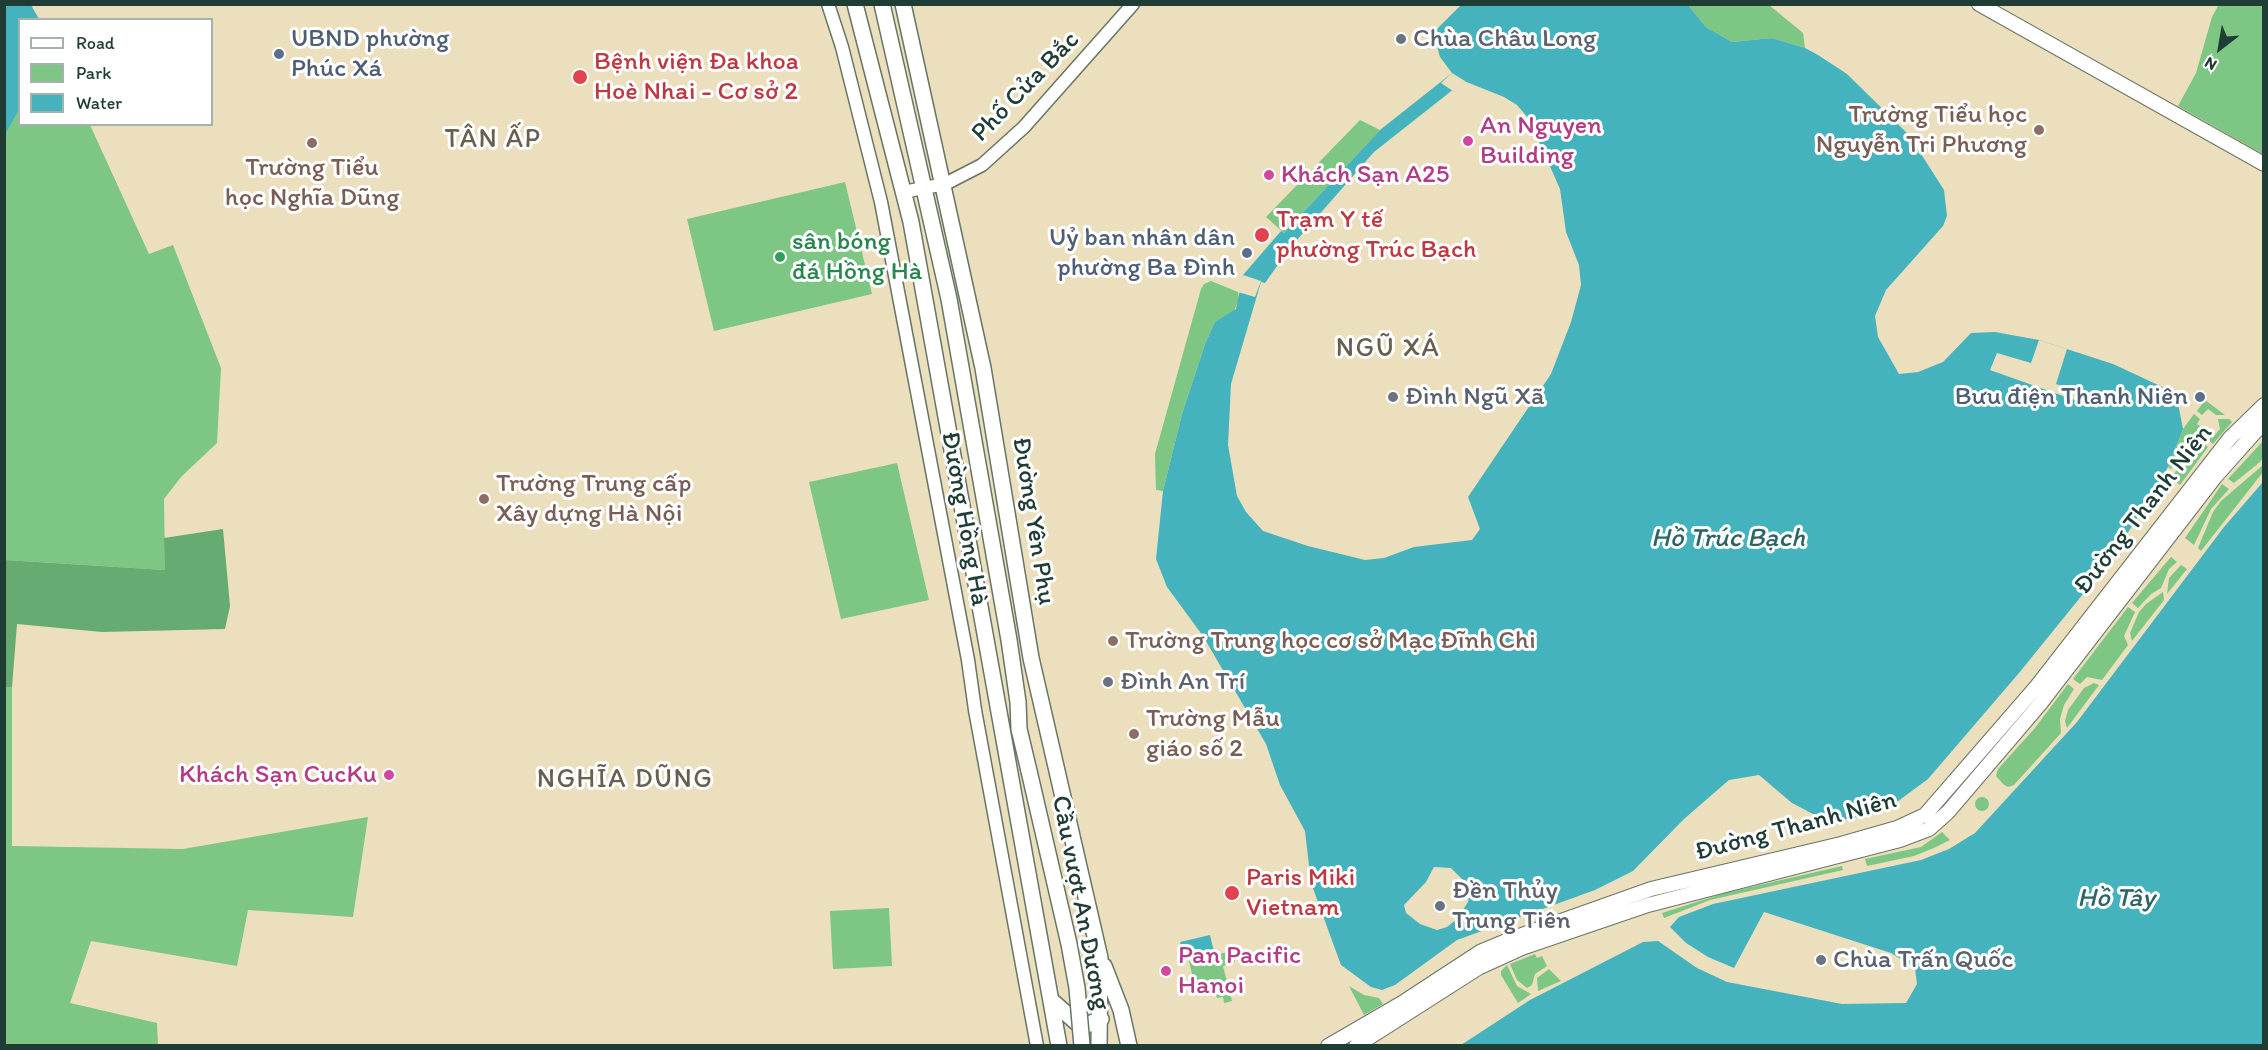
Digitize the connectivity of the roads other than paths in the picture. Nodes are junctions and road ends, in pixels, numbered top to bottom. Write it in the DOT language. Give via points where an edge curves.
graph roads {
  1 [pos="828,4"];
  2 [pos="855,4"];
  3 [pos="882,4"];
  4 [pos="903,4"];
  5 [pos="1133,4"];
  6 [pos="1979,4"];
  7 [pos="2264,164"];
  8 [pos="945,184"];
  9 [pos="926,188"];
  10 [pos="903,192"];
  11 [pos="968,296"];
  12 [pos="949,299"];
  13 [pos="2264,405"];
  14 [pos="2264,422"];
  15 [pos="995,684"];
  16 [pos="1019,729"];
  17 [pos="1029,771"];
  18 [pos="1100,958"];
  19 [pos="1051,1000"];
  20 [pos="1101,1019"];
  21 [pos="1037,1046"];
  22 [pos="1059,1046"];
  23 [pos="1082,1046"];
  24 [pos="1099,1046"];
  25 [pos="1129,1046"];
  26 [pos="1328,1046"];
  27 [pos="1356,1046"];
  1 -- 21 [label="street, Đường Hồng Hà" via="883,213"];
  2 -- 10 [label="main road"];
  3 -- 9 [label="main road, Đường Yên Phụ"];
  4 -- 8 [label="main road, Đường Yên Phụ"];
  5 -- 8 [label="street, Phố Cửa Bắc" via="1024,127 982,165"];
  6 -- 7 [label="main road"];
  8 -- 9 [label="street, Phố Cửa Bắc"];
  8 -- 11 [label="main road, Đường Yên Phụ"];
  9 -- 10 [label="street, Phố Cửa Bắc"];
  9 -- 12 [label="main road, Đường Yên Phụ"];
  10 -- 15 [label="main road"];
  11 -- 12 [label="main road"];
  11 -- 18 [label="main road, Đường Yên Phụ" via="1031,658"];
  12 -- 16 [label="main road, Đường Yên Phụ" via="1008,640"];
  13 -- 26 [label="main road, Đường Thanh Niên" via="2230,438 2031,693 1924,815 1863,838 1651,889 1516,937 1473,956"];
  14 -- 27 [label="main road, Đường Thanh Niên" via="2215,477 2040,704 1929,829 1900,840 1652,904 1522,948 1478,968"];
  15 -- 16 [label="main road"];
  15 -- 19 [label="main road"];
  16 -- 17 [label="main road, Đường Yên Phụ"];
  17 -- 23 [label="main road, Cầu vượt An Dương, bridge" via="1069,944"];
  18 -- 20 [label="main road, Đường Yên Phụ"];
  18 -- 25 [label="main road" via="1121,1010"];
  19 -- 20 [label="main road" via="1084,1026"];
  19 -- 22 [label="main road"];
  20 -- 24 [label="main road, Đường Yên Phụ"];
}
